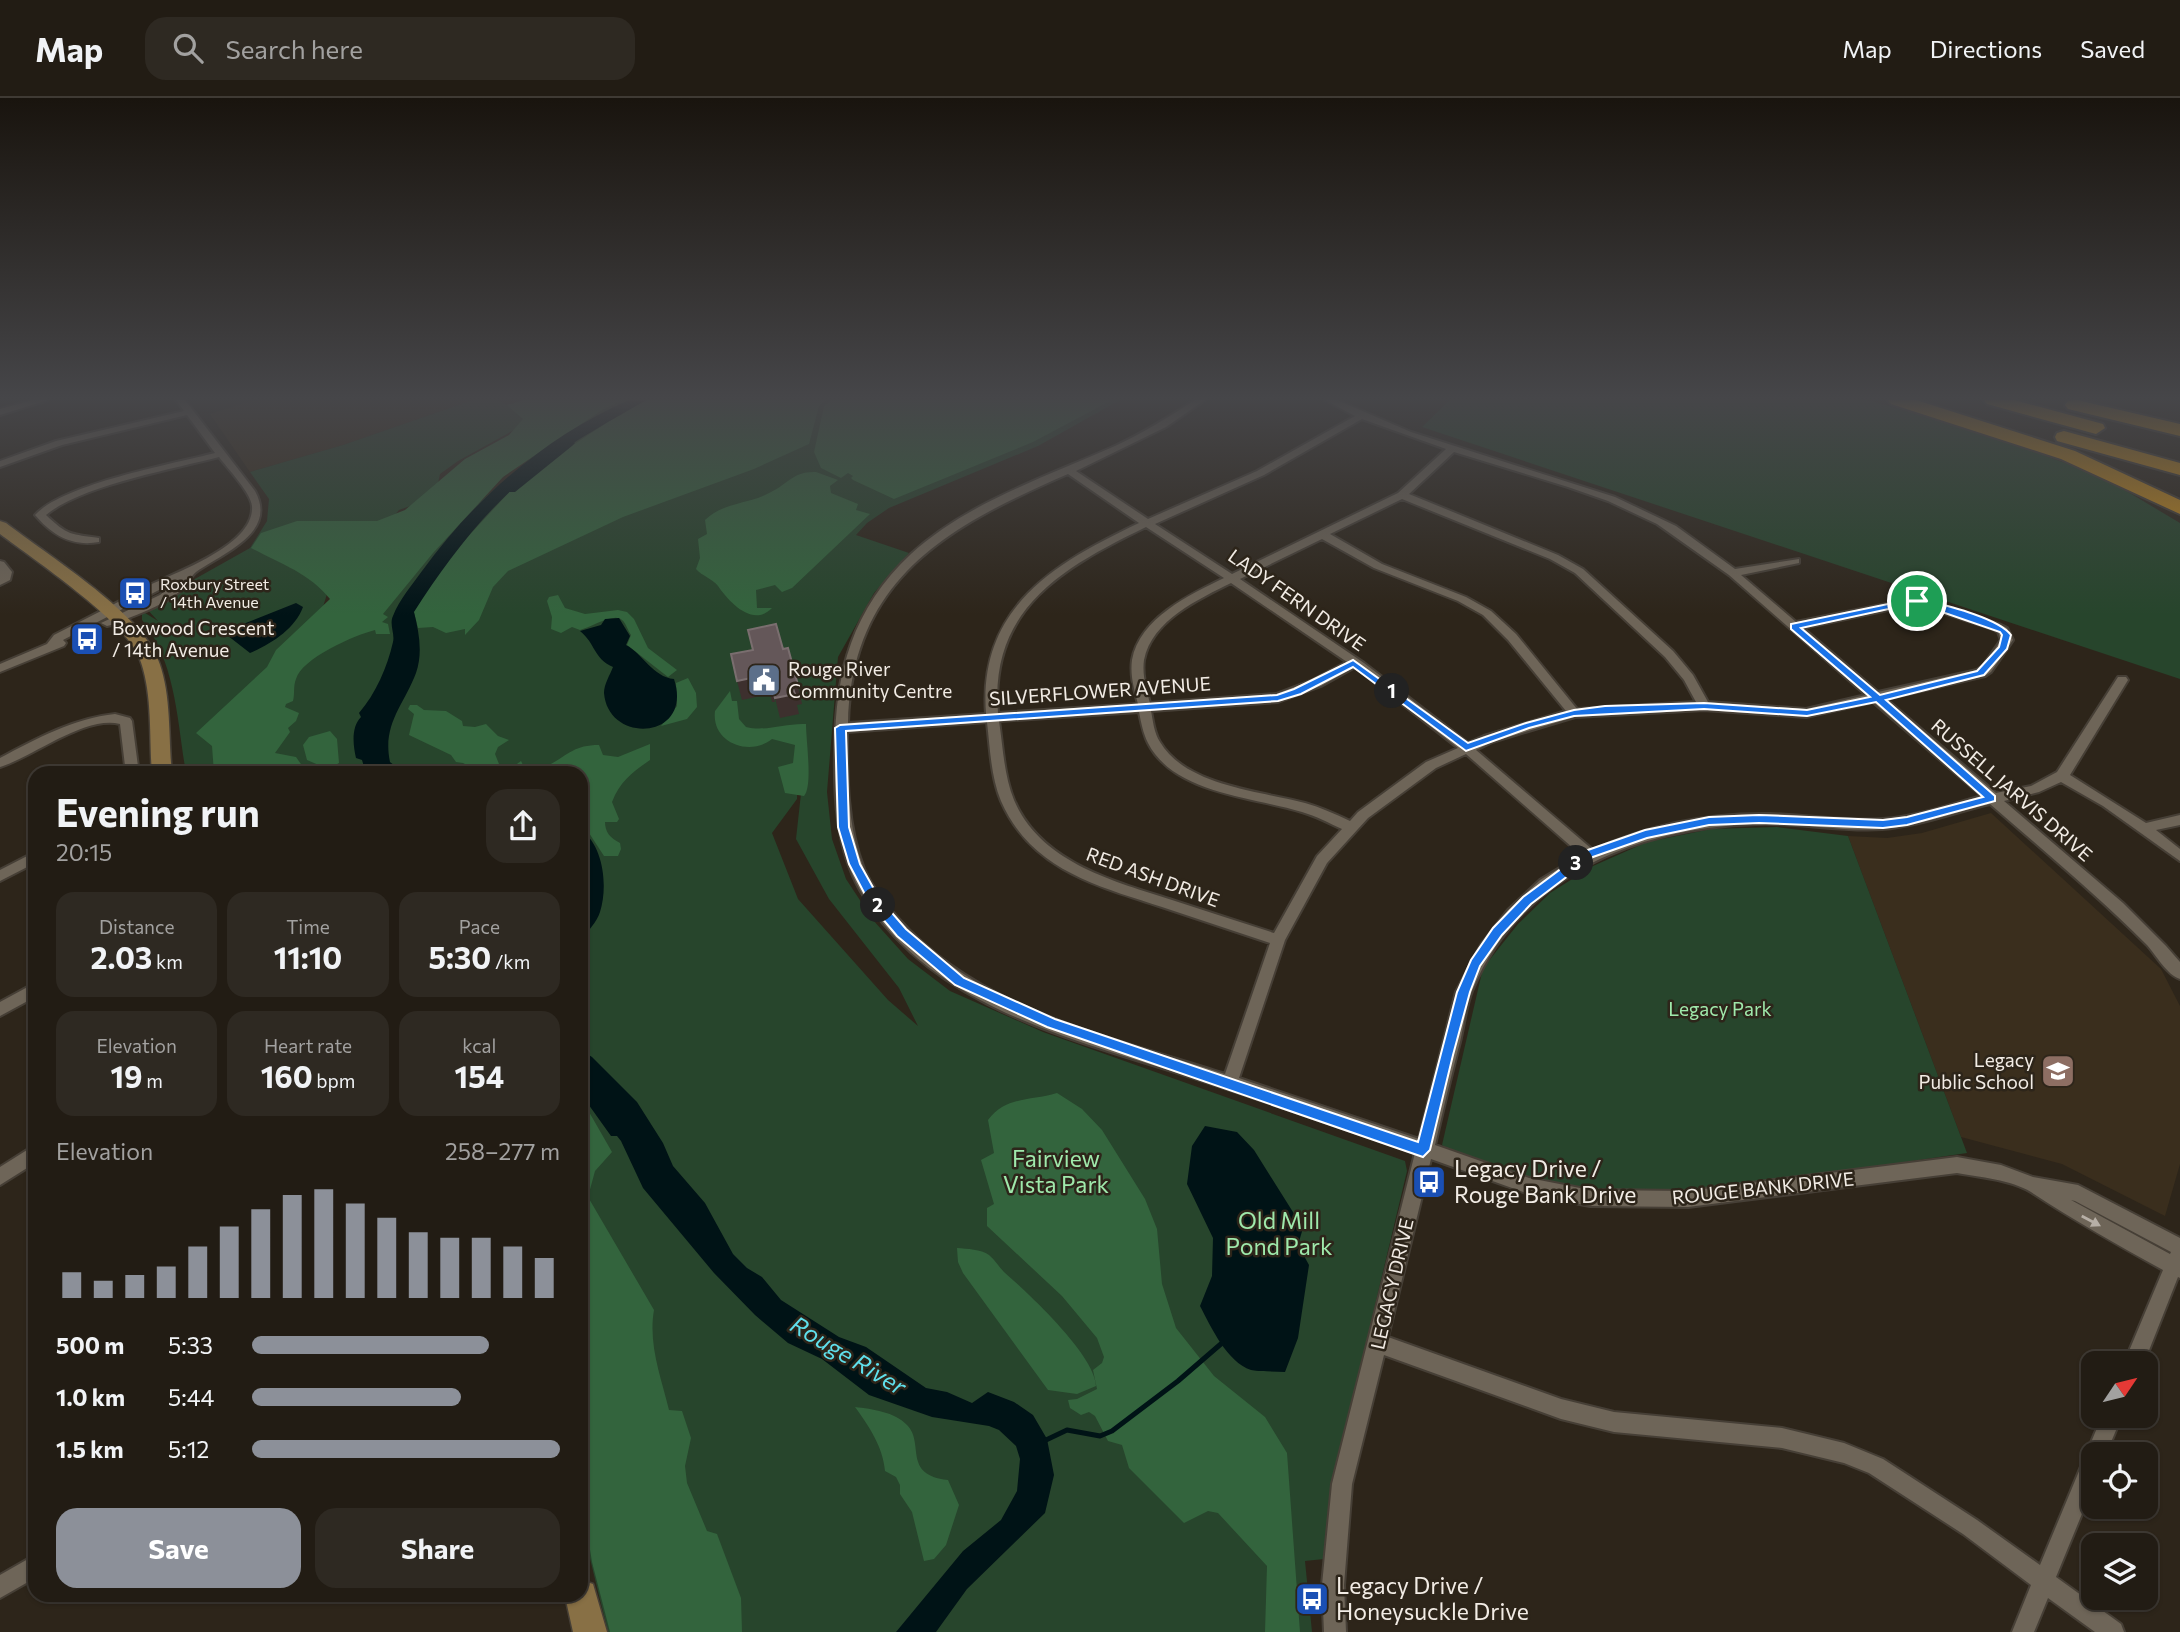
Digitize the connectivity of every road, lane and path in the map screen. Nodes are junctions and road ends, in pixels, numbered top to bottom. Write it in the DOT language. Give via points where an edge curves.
graph roads {
  1 [pos="157,472"];
  2 [pos="235,472"];
  3 [pos="1069,472"];
  4 [pos="1071,472"];
  5 [pos="1261,472"];
  6 [pos="1427,472"];
  7 [pos="1526,472"];
  8 [pos="2106,472"];
  9 [pos="1402,495"];
  10 [pos="2180,509"];
  11 [pos="1686,521"];
  12 [pos="1146,525"];
  13 [pos="0,526"];
  14 [pos="1672,528"];
  15 [pos="1323,535"];
  16 [pos="95,540"];
  17 [pos="1795,561"];
  18 [pos="0,564"];
  19 [pos="1733,573"];
  20 [pos="1232,579"];
  21 [pos="0,582"];
  22 [pos="114,615"];
  23 [pos="1794,626"];
  24 [pos="1353,663"];
  25 [pos="0,668"];
  26 [pos="2122,680"];
  27 [pos="1878,699"];
  28 [pos="1704,706"];
  29 [pos="1147,709"];
  30 [pos="1574,713"];
  31 [pos="994,718"];
  32 [pos="840,728"];
  33 [pos="1466,748"];
  34 [pos="0,763"];
  35 [pos="131,766"];
  36 [pos="161,766"];
  37 [pos="2061,776"];
  38 [pos="1991,799"];
  39 [pos="2180,820"];
  40 [pos="1350,827"];
  41 [pos="2145,828"];
  42 [pos="1589,854"];
  43 [pos="2180,856"];
  44 [pos="28,862"];
  45 [pos="0,876"];
  46 [pos="1278,940"];
  47 [pos="2180,974"];
  48 [pos="28,993"];
  49 [pos="0,1010"];
  50 [pos="1230,1082"];
  51 [pos="1423,1150"];
  52 [pos="28,1158"];
  53 [pos="0,1177"];
  54 [pos="2178,1258"];
  55 [pos="1378,1343"];
  56 [pos="2139,1351"];
  57 [pos="2081,1491"];
  58 [pos="28,1570"];
  59 [pos="2043,1581"];
  60 [pos="0,1587"];
  61 [pos="582,1602"];
  62 [pos="590,1632"];
  63 [pos="1335,1632"];
  64 [pos="2023,1632"];
  65 [pos="2113,1632"];
  1 -- 16 [label="street" via="82,492 47,506 40,515 73,540"];
  2 -- 22 [label="street" via="257,505 253,522 236,542 171,592"];
  3 -- 32 [label="street, ROUGE BANK DRIVE" via="966,520 925,548 886,588 850,654"];
  4 -- 12 [label="street, LADY FERN DRIVE"];
  5 -- 12 [label="street, RED ASH DRIVE"];
  6 -- 9 [label="street"];
  7 -- 14 [label="street, RUSSELL JARVIS DRIVE" via="1601,496"];
  8 -- 10 [label="highway"];
  9 -- 15 [label="street"];
  9 -- 28 [label="street" via="1580,571 1669,654"];
  11 -- 14 [label="street"];
  12 -- 20 [label="street, LADY FERN DRIVE"];
  12 -- 31 [label="street, RED ASH DRIVE" via="1088,552 1023,606 1004,632 993,663"];
  13 -- 22 [label="main road"];
  14 -- 19 [label="street, RUSSELL JARVIS DRIVE"];
  15 -- 20 [label="street"];
  15 -- 30 [label="street" via="1378,566 1487,613"];
  17 -- 19 [label="street"];
  18 -- 21 [label="street" via="7,572"];
  19 -- 23 [label="street, RUSSELL JARVIS DRIVE"];
  20 -- 24 [label="street, LADY FERN DRIVE"];
  20 -- 29 [label="street" via="1168,614 1142,645 1138,670"];
  22 -- 25 [label="street"];
  22 -- 36 [label="main road" via="148,653"];
  23 -- 27 [label="street, RUSSELL JARVIS DRIVE"];
  23 -- 27 [label="street" via="1917,601 1987,623 2007,635 2004,647 1981,673"];
  24 -- 29 [label="street, SILVERFLOWER AVENUE" via="1278,698"];
  24 -- 33 [label="street, LADY FERN DRIVE"];
  26 -- 37 [label="street"];
  27 -- 28 [label="street" via="1807,713"];
  27 -- 38 [label="street, RUSSELL JARVIS DRIVE"];
  28 -- 30 [label="street"];
  29 -- 31 [label="street, SILVERFLOWER AVENUE"];
  29 -- 40 [label="street" via="1154,743 1175,765 1208,783 1308,809"];
  30 -- 33 [label="street"];
  31 -- 32 [label="street, SILVERFLOWER AVENUE"];
  31 -- 46 [label="street, RED ASH DRIVE" via="1002,786 1012,810 1035,841 1090,877"];
  32 -- 50 [label="street, ROUGE BANK DRIVE" via="843,827 848,846 874,901 902,932 959,982 996,1000 1051,1023"];
  33 -- 40 [label="street" via="1431,765"];
  33 -- 42 [label="street, LADY FERN DRIVE"];
  34 -- 35 [label="street" via="74,728 119,717 126,721"];
  37 -- 38 [label="street, LEGACY DRIVE"];
  37 -- 41 [label="street"];
  38 -- 42 [label="street, LEGACY DRIVE" via="1883,824 1709,821 1645,834"];
  38 -- 47 [label="street, RUSSELL JARVIS DRIVE" via="2118,907"];
  39 -- 41 [label="street"];
  40 -- 46 [label="street" via="1322,860"];
  41 -- 43 [label="street"];
  42 -- 51 [label="street, LEGACY DRIVE" via="1527,900 1475,964 1453,1029"];
  44 -- 45 [label="street"];
  46 -- 50 [label="street"];
  48 -- 49 [label="street"];
  50 -- 51 [label="street, ROUGE BANK DRIVE"];
  51 -- 54 [label="street, ROUGE BANK DRIVE" via="1530,1186 1590,1198 1688,1199 1956,1166 2001,1173 2033,1185 2076,1213"];
  51 -- 55 [label="street, LEGACY DRIVE"];
  52 -- 53 [label="street"];
  54 -- 56 [label="street"];
  55 -- 59 [label="street" via="1614,1422 1782,1437 1844,1454 1911,1487"];
  55 -- 63 [label="street, LEGACY DRIVE" via="1342,1484 1333,1585"];
  57 -- 59 [label="street"];
  58 -- 60 [label="street"];
  59 -- 64 [label="street"];
  59 -- 65 [label="street"];
  61 -- 62 [label="main road"];
}
